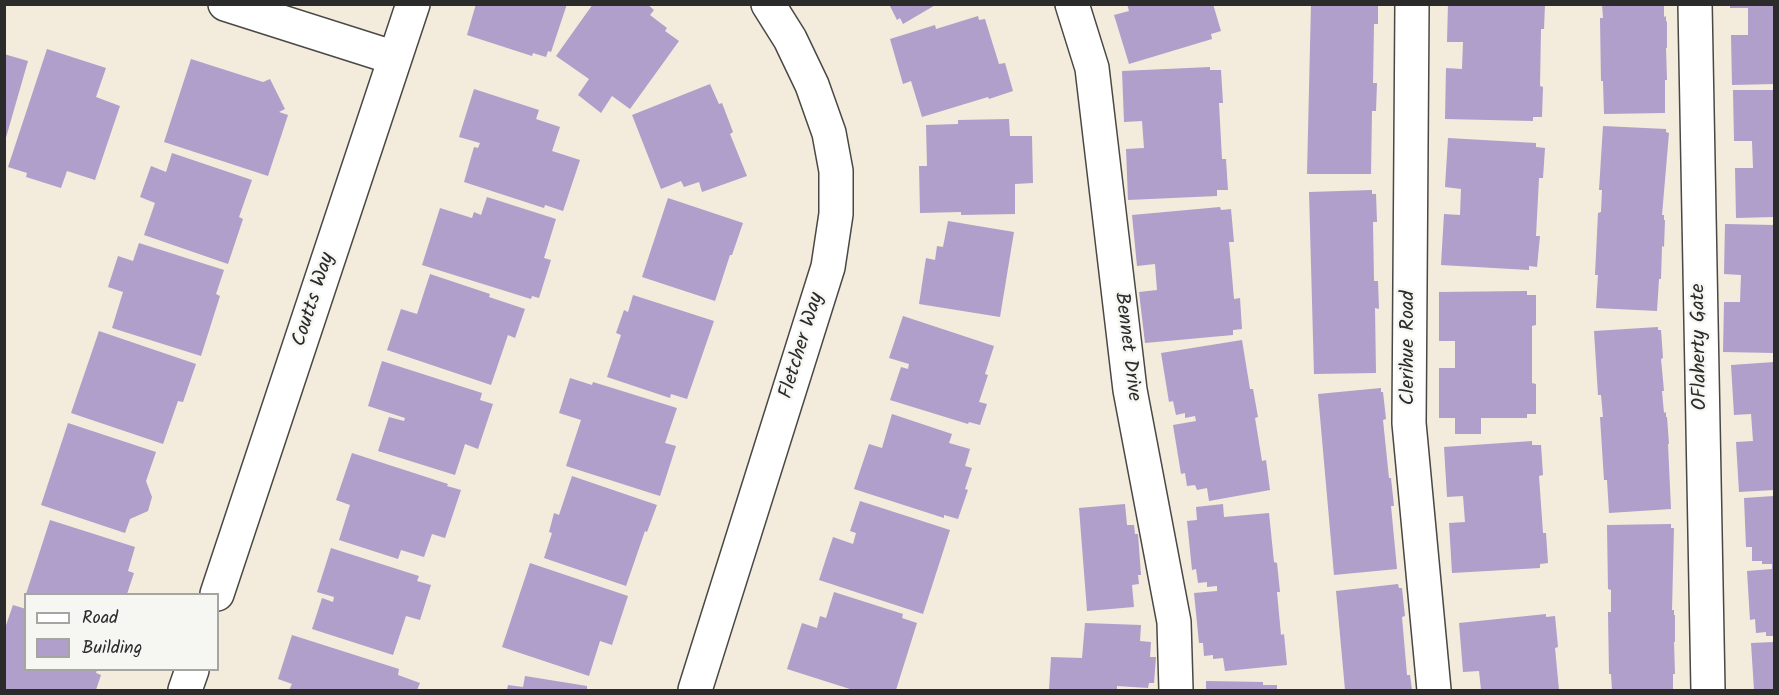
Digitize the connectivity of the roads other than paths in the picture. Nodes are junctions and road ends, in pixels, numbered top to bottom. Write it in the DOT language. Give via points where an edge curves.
graph roads {
  1 [pos="225,4"];
  2 [pos="413,4"];
  3 [pos="768,4"];
  4 [pos="1072,4"];
  5 [pos="1412,4"];
  6 [pos="1695,4"];
  7 [pos="395,58"];
  8 [pos="217,593"];
  9 [pos="191,671"];
  10 [pos="185,690"];
  11 [pos="695,690"];
  12 [pos="1176,690"];
  13 [pos="1434,690"];
  14 [pos="1708,690"];
  1 -- 7 [label="street"];
  2 -- 7 [label="street, Coutts Way"];
  3 -- 11 [label="street, Fletcher Way" via="812,84 829,133 836,171 836,214 828,267"];
  4 -- 12 [label="street, Bennet Drive" via="1092,68 1130,390 1174,622"];
  5 -- 13 [label="street, Clerihue Road" via="1409,423"];
  6 -- 14 [label="street, OFlaherty Gate"];
  7 -- 8 [label="street, Coutts Way"];
  9 -- 10 [label="street"];
}
